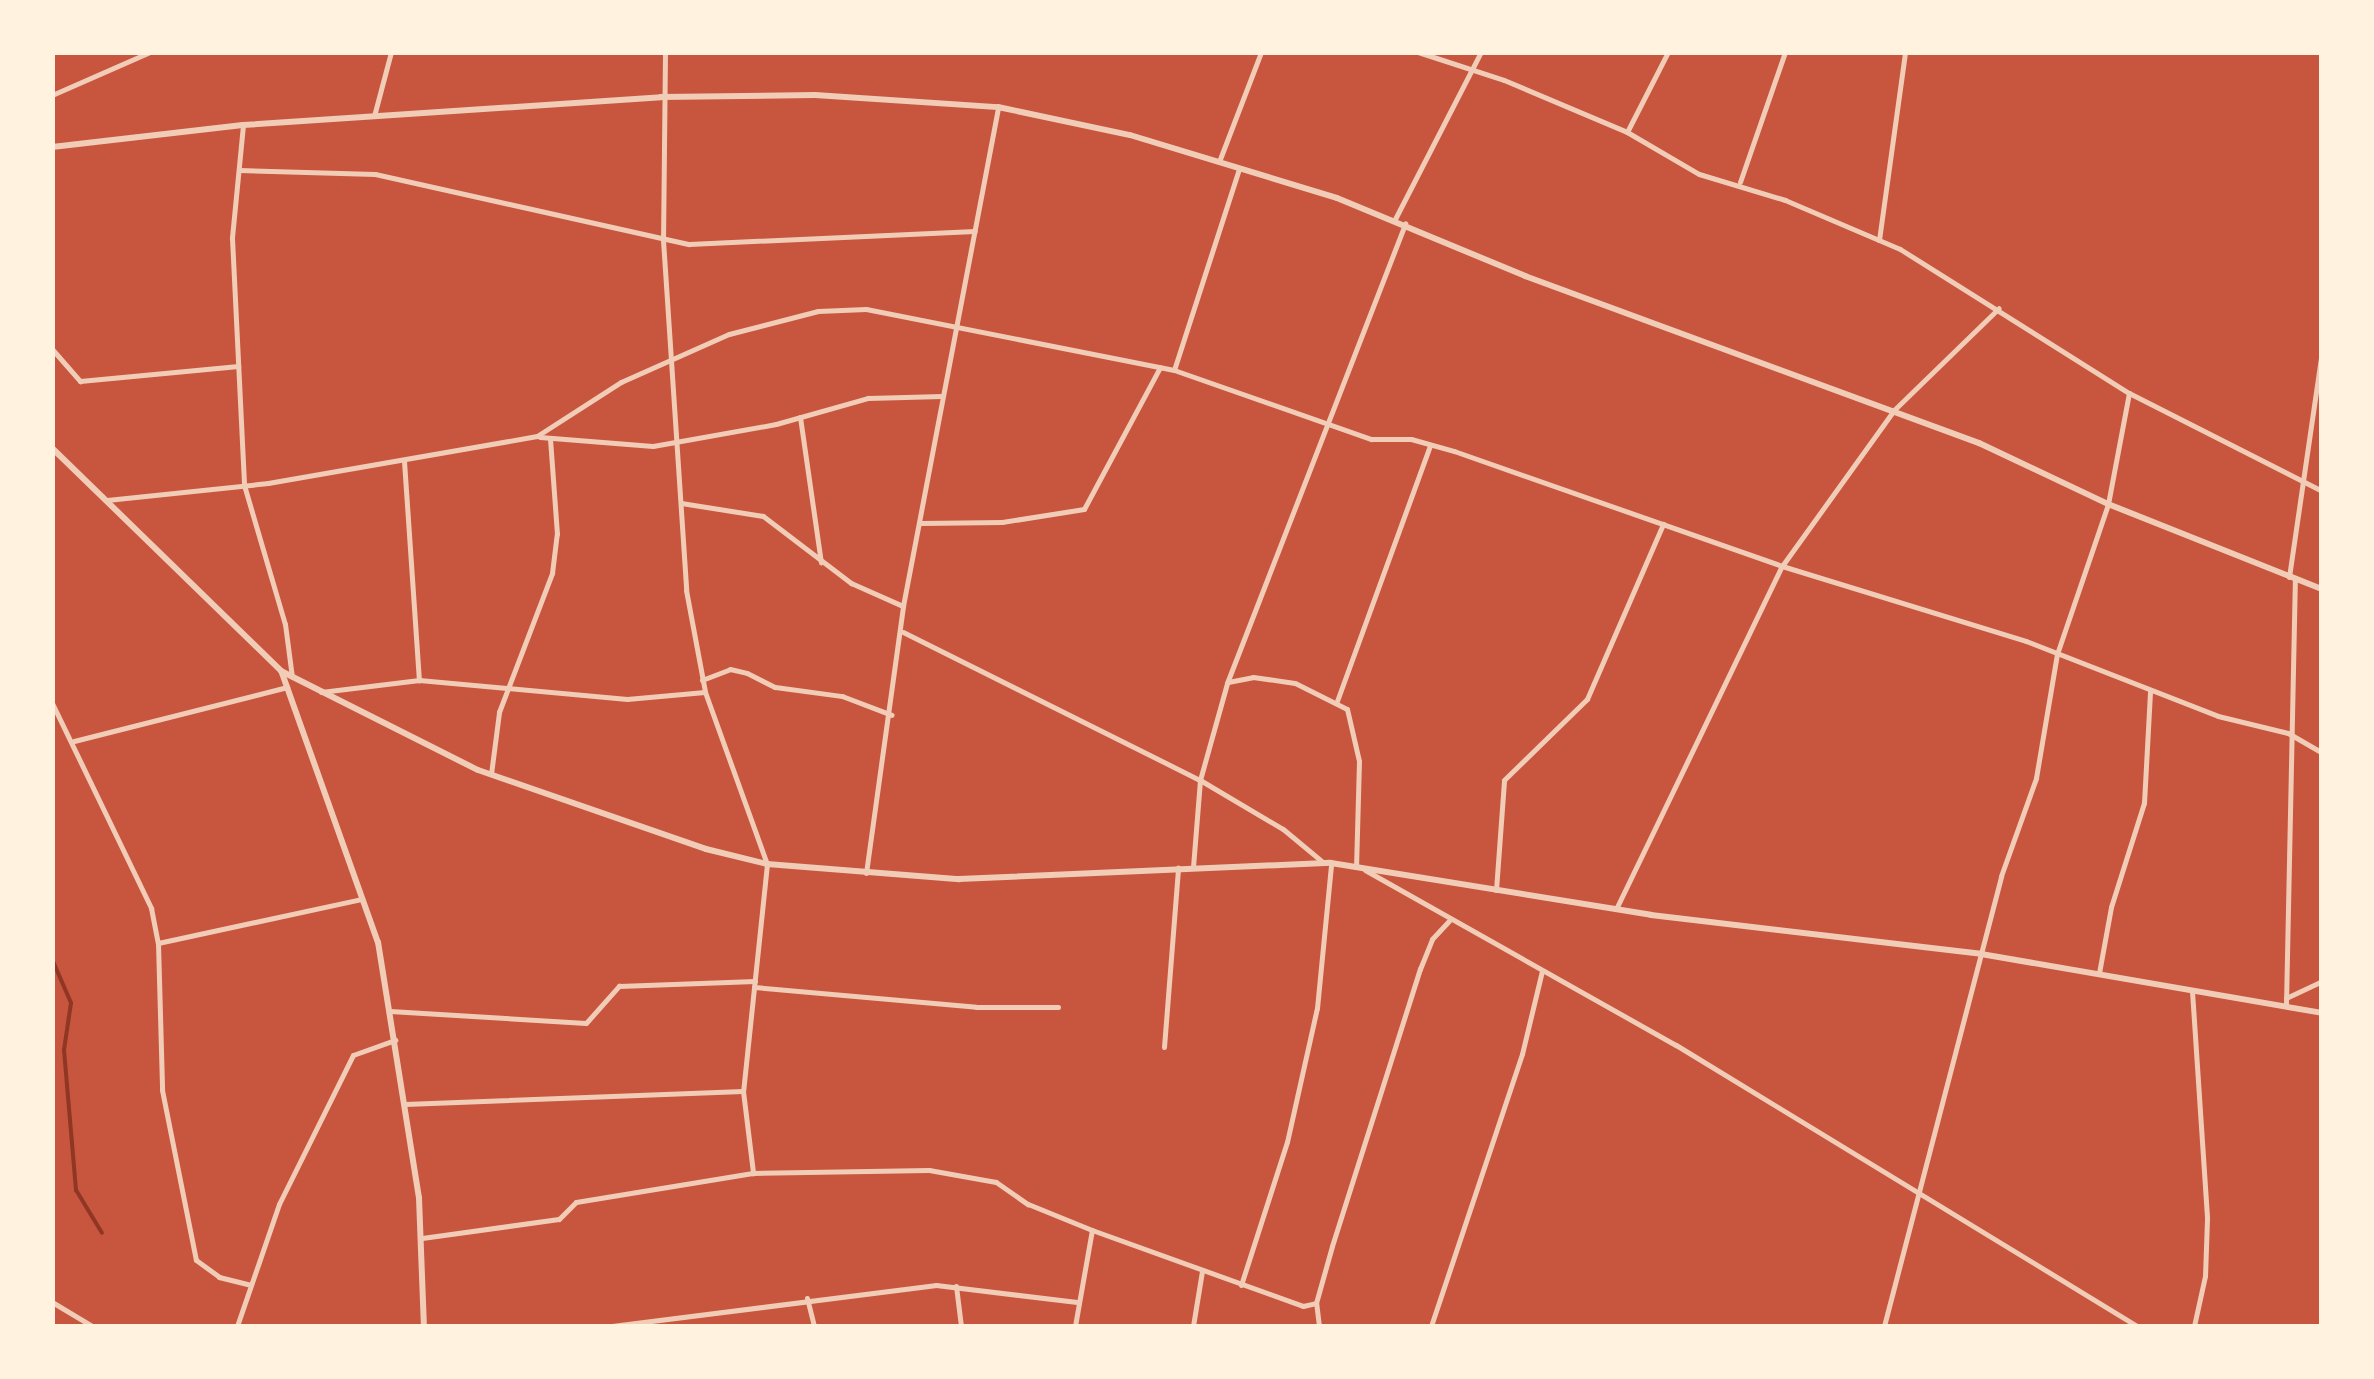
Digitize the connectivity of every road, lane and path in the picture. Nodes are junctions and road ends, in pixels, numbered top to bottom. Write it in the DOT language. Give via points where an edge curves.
graph roads {
  1 [pos="391,52"];
  2 [pos="665,52"];
  3 [pos="1262,52"];
  4 [pos="1418,52"];
  5 [pos="1480,52"];
  6 [pos="1668,52"];
  7 [pos="1785,52"];
  8 [pos="1905,52"];
  9 [pos="146,53"];
  10 [pos="1467,69"];
  11 [pos="52,95"];
  12 [pos="661,96"];
  13 [pos="998,107"];
  14 [pos="374,116"];
  15 [pos="243,125"];
  16 [pos="1627,132"];
  17 [pos="52,148"];
  18 [pos="1220,159"];
  19 [pos="1240,166"];
  20 [pos="239,170"];
  21 [pos="1740,183"];
  22 [pos="1395,219"];
  23 [pos="1405,223"];
  24 [pos="974,231"];
  25 [pos="662,240"];
  26 [pos="1879,240"];
  27 [pos="1999,308"];
  28 [pos="956,328"];
  29 [pos="52,349"];
  30 [pos="2322,352"];
  31 [pos="670,358"];
  32 [pos="238,366"];
  33 [pos="1160,367"];
  34 [pos="1174,370"];
  35 [pos="2129,393"];
  36 [pos="944,396"];
  37 [pos="1894,410"];
  38 [pos="800,417"];
  39 [pos="1326,424"];
  40 [pos="537,436"];
  41 [pos="550,438"];
  42 [pos="678,442"];
  43 [pos="1430,445"];
  44 [pos="52,448"];
  45 [pos="404,461"];
  46 [pos="2299,480"];
  47 [pos="244,485"];
  48 [pos="2322,491"];
  49 [pos="107,500"];
  50 [pos="681,503"];
  51 [pos="2108,504"];
  52 [pos="921,523"];
  53 [pos="1663,524"];
  54 [pos="821,562"];
  55 [pos="1782,566"];
  56 [pos="2292,578"];
  57 [pos="2322,590"];
  58 [pos="903,606"];
  59 [pos="902,631"];
  60 [pos="2057,654"];
  61 [pos="281,671"];
  62 [pos="292,677"];
  63 [pos="419,680"];
  64 [pos="702,680"];
  65 [pos="1227,683"];
  66 [pos="288,687"];
  67 [pos="506,690"];
  68 [pos="2150,691"];
  69 [pos="320,692"];
  70 [pos="705,692"];
  71 [pos="1337,701"];
  72 [pos="52,703"];
  73 [pos="892,715"];
  74 [pos="2288,733"];
  75 [pos="74,740"];
  76 [pos="2322,753"];
  77 [pos="490,775"];
  78 [pos="1200,780"];
  79 [pos="768,864"];
  80 [pos="1327,864"];
  81 [pos="1178,868"];
  82 [pos="1192,868"];
  83 [pos="1359,868"];
  84 [pos="866,873"];
  85 [pos="1496,890"];
  86 [pos="365,898"];
  87 [pos="1616,909"];
  88 [pos="1450,921"];
  89 [pos="158,942"];
  90 [pos="1981,954"];
  91 [pos="1542,971"];
  92 [pos="2099,973"];
  93 [pos="2322,980"];
  94 [pos="754,984"];
  95 [pos="2192,988"];
  96 [pos="2286,1001"];
  97 [pos="1058,1007"];
  98 [pos="390,1011"];
  99 [pos="2322,1012"];
  100 [pos="395,1040"];
  101 [pos="1164,1047"];
  102 [pos="743,1091"];
  103 [pos="406,1104"];
  104 [pos="754,1173"];
  105 [pos="1917,1198"];
  106 [pos="1092,1230"];
  107 [pos="422,1238"];
  108 [pos="1202,1271"];
  109 [pos="248,1284"];
  110 [pos="1241,1285"];
  111 [pos="956,1286"];
  112 [pos="807,1298"];
  113 [pos="52,1302"];
  114 [pos="1077,1302"];
  115 [pos="1316,1303"];
  116 [pos="2132,1325"];
  117 [pos="92,1326"];
  118 [pos="236,1326"];
  119 [pos="424,1326"];
  120 [pos="612,1326"];
  121 [pos="814,1326"];
  122 [pos="961,1326"];
  123 [pos="1075,1326"];
  124 [pos="1193,1326"];
  125 [pos="1319,1326"];
  126 [pos="1431,1326"];
  127 [pos="1884,1326"];
  128 [pos="2194,1326"];
  1 -- 14 [label="street"];
  2 -- 12 [label="street"];
  3 -- 18 [label="street"];
  4 -- 10 [label="street"];
  5 -- 10 [label="street"];
  6 -- 16 [label="street"];
  7 -- 21 [label="street"];
  8 -- 26 [label="street"];
  9 -- 11 [label="street"];
  10 -- 16 [label="street"];
  10 -- 22 [label="street"];
  12 -- 13 [label="street" via="816,94"];
  12 -- 14 [label="street"];
  12 -- 25 [label="street"];
  13 -- 18 [label="street"];
  13 -- 24 [label="street"];
  14 -- 15 [label="street"];
  15 -- 17 [label="street"];
  15 -- 20 [label="street"];
  16 -- 21 [label="street" via="1689,169"];
  18 -- 19 [label="street"];
  19 -- 22 [label="street"];
  19 -- 34 [label="street"];
  20 -- 25 [label="street" via="375,174"];
  20 -- 32 [label="street" via="232,238"];
  21 -- 26 [label="street"];
  22 -- 23 [label="street"];
  23 -- 37 [label="street" via="1525,276"];
  23 -- 39 [label="street"];
  24 -- 25 [label="street" via="823,242"];
  24 -- 28 [label="street"];
  25 -- 31 [label="street"];
  26 -- 27 [label="street"];
  27 -- 35 [label="street"];
  27 -- 37 [label="street"];
  28 -- 31 [label="street" via="866,309 818,312 729,334"];
  28 -- 33 [label="street"];
  28 -- 36 [label="street"];
  29 -- 32 [label="street" via="80,381"];
  30 -- 46 [label="street"];
  31 -- 40 [label="street"];
  31 -- 42 [label="street"];
  32 -- 47 [label="street"];
  33 -- 34 [label="street"];
  33 -- 52 [label="street" via="1084,510 1002,522"];
  34 -- 39 [label="street"];
  35 -- 46 [label="street"];
  35 -- 51 [label="street"];
  36 -- 38 [label="street" via="868,398"];
  36 -- 52 [label="street"];
  37 -- 51 [label="street"];
  37 -- 55 [label="street"];
  38 -- 42 [label="street"];
  38 -- 54 [label="street"];
  39 -- 43 [label="street" via="1370,439"];
  39 -- 65 [label="street"];
  40 -- 41 [label="street"];
  40 -- 45 [label="street"];
  41 -- 42 [label="street" via="622,446"];
  41 -- 67 [label="street" via="557,534 552,574"];
  42 -- 50 [label="street"];
  43 -- 53 [label="street"];
  43 -- 71 [label="street"];
  44 -- 49 [label="street"];
  45 -- 47 [label="street"];
  45 -- 63 [label="street"];
  46 -- 48 [label="street"];
  46 -- 56 [label="street"];
  47 -- 49 [label="street"];
  47 -- 62 [label="street" via="277,592"];
  49 -- 61 [label="street"];
  50 -- 54 [label="street" via="763,516"];
  50 -- 64 [label="street" via="686,590"];
  51 -- 56 [label="street"];
  51 -- 60 [label="street"];
  52 -- 58 [label="street"];
  53 -- 55 [label="street"];
  53 -- 85 [label="street" via="1588,699 1504,780"];
  54 -- 58 [label="street"];
  55 -- 60 [label="street" via="1910,601"];
  55 -- 87 [label="street"];
  56 -- 57 [label="street"];
  56 -- 74 [label="street"];
  58 -- 59 [label="street"];
  59 -- 73 [label="street"];
  59 -- 78 [label="street"];
  60 -- 68 [label="street"];
  60 -- 90 [label="street" via="2036,778"];
  61 -- 62 [label="street"];
  61 -- 66 [label="street"];
  62 -- 69 [label="street"];
  63 -- 67 [label="street"];
  63 -- 69 [label="street"];
  64 -- 70 [label="street"];
  64 -- 73 [label="street" via="747,672 775,687 842,696"];
  65 -- 71 [label="street" via="1253,677 1295,683"];
  65 -- 78 [label="street"];
  66 -- 75 [label="street"];
  66 -- 86 [label="street"];
  67 -- 70 [label="street" via="627,699"];
  67 -- 77 [label="street"];
  68 -- 74 [label="street"];
  68 -- 92 [label="street" via="2144,803 2107,920"];
  69 -- 77 [label="street"];
  70 -- 79 [label="street"];
  71 -- 83 [label="street" via="1355,728"];
  72 -- 75 [label="street"];
  73 -- 84 [label="street"];
  74 -- 76 [label="street"];
  74 -- 96 [label="street"];
  75 -- 89 [label="street" via="150,908"];
  77 -- 79 [label="street" via="620,824"];
  78 -- 80 [label="street" via="1283,828"];
  78 -- 82 [label="street"];
  79 -- 84 [label="street"];
  79 -- 94 [label="street"];
  80 -- 82 [label="street"];
  80 -- 83 [label="street"];
  80 -- 110 [label="street" via="1317,1008 1287,1142"];
  81 -- 82 [label="street"];
  81 -- 84 [label="street" via="959,879"];
  81 -- 101 [label="street"];
  83 -- 85 [label="street"];
  83 -- 88 [label="street"];
  85 -- 87 [label="street"];
  86 -- 89 [label="street"];
  86 -- 98 [label="street"];
  87 -- 90 [label="street"];
  88 -- 91 [label="street"];
  88 -- 115 [label="street" via="1432,939 1420,969"];
  89 -- 109 [label="street" via="162,1090 196,1260 220,1277"];
  90 -- 92 [label="street"];
  90 -- 105 [label="street"];
  91 -- 105 [label="street" via="1676,1045"];
  91 -- 126 [label="street" via="1522,1054"];
  92 -- 95 [label="street"];
  93 -- 96 [label="street"];
  94 -- 97 [label="street" via="976,1007"];
  94 -- 98 [label="street" via="619,986 586,1022"];
  94 -- 102 [label="street"];
  95 -- 96 [label="street"];
  95 -- 128 [label="street" via="2207,1219 2206,1276"];
  96 -- 99 [label="street"];
  98 -- 100 [label="street"];
  100 -- 103 [label="street"];
  100 -- 109 [label="street" via="353,1055 279,1204"];
  102 -- 103 [label="street"];
  102 -- 104 [label="street"];
  103 -- 107 [label="street"];
  104 -- 106 [label="street" via="972,1175"];
  104 -- 107 [label="street" via="576,1202 559,1219"];
  105 -- 116 [label="street"];
  105 -- 127 [label="street"];
  106 -- 108 [label="street"];
  106 -- 114 [label="street"];
  107 -- 119 [label="street"];
  108 -- 110 [label="street"];
  108 -- 124 [label="street"];
  109 -- 118 [label="street"];
  110 -- 115 [label="street" via="1303,1306"];
  111 -- 112 [label="street"];
  111 -- 114 [label="street"];
  111 -- 122 [label="street"];
  112 -- 120 [label="street"];
  112 -- 121 [label="street"];
  113 -- 117 [label="street"];
  114 -- 123 [label="street"];
  115 -- 125 [label="street"];
}
